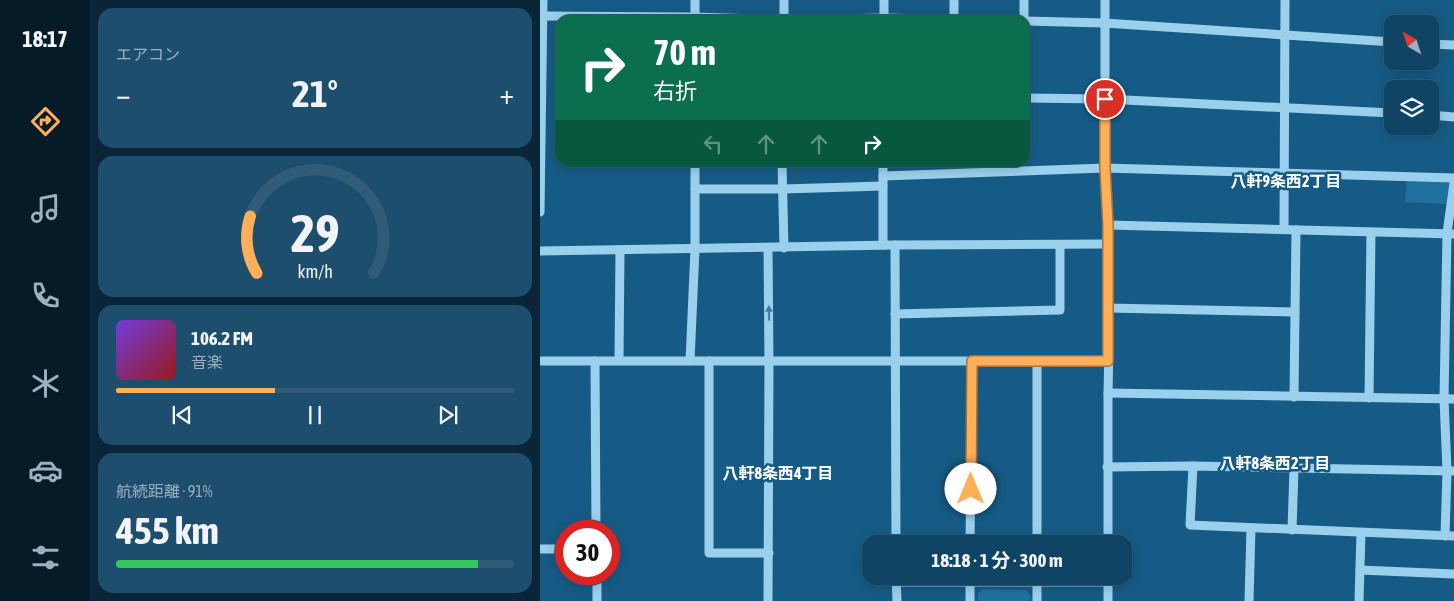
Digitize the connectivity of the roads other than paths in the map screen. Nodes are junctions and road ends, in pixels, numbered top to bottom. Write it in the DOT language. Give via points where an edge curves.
graph roads {
  1 [pos="543,0"];
  2 [pos="695,0"];
  3 [pos="784,0"];
  4 [pos="884,0"];
  5 [pos="954,0"];
  6 [pos="1024,0"];
  7 [pos="1105,0"];
  8 [pos="1285,0"];
  9 [pos="695,15"];
  10 [pos="784,15"];
  11 [pos="884,15"];
  12 [pos="954,15"];
  13 [pos="1025,15"];
  14 [pos="542,16"];
  15 [pos="555,16"];
  16 [pos="1030,21"];
  17 [pos="1104,23"];
  18 [pos="1284,36"];
  19 [pos="1384,42"];
  20 [pos="1439,44"];
  21 [pos="1454,45"];
  22 [pos="1030,98"];
  23 [pos="1105,99"];
  24 [pos="1285,107"];
  25 [pos="1384,113"];
  26 [pos="1439,116"];
  27 [pos="1454,117"];
  28 [pos="695,167"];
  29 [pos="782,167"];
  30 [pos="883,167"];
  31 [pos="1105,168"];
  32 [pos="1284,172"];
  33 [pos="540,175"];
  34 [pos="1454,178"];
  35 [pos="883,181"];
  36 [pos="1454,183"];
  37 [pos="695,189"];
  38 [pos="783,189"];
  39 [pos="540,212"];
  40 [pos="1108,225"];
  41 [pos="1284,230"];
  42 [pos="1296,230"];
  43 [pos="1371,232"];
  44 [pos="1450,234"];
  45 [pos="1107,244"];
  46 [pos="883,245"];
  47 [pos="895,245"];
  48 [pos="1060,245"];
  49 [pos="768,248"];
  50 [pos="784,248"];
  51 [pos="695,249"];
  52 [pos="620,250"];
  53 [pos="540,251"];
  54 [pos="1108,308"];
  55 [pos="1295,312"];
  56 [pos="895,314"];
  57 [pos="540,360"];
  58 [pos="619,360"];
  59 [pos="595,361"];
  60 [pos="690,361"];
  61 [pos="709,361"];
  62 [pos="895,361"];
  63 [pos="972,361"];
  64 [pos="1108,361"];
  65 [pos="769,362"];
  66 [pos="1038,362"];
  67 [pos="1108,393"];
  68 [pos="1294,396"];
  69 [pos="1369,398"];
  70 [pos="1444,399"];
  71 [pos="1454,399"];
  72 [pos="1192,466"];
  73 [pos="1108,467"];
  74 [pos="1294,468"];
  75 [pos="1451,471"];
  76 [pos="596,520"];
  77 [pos="1251,528"];
  78 [pos="1292,530"];
  79 [pos="1361,533"];
  80 [pos="896,535"];
  81 [pos="970,535"];
  82 [pos="1037,535"];
  83 [pos="1108,535"];
  84 [pos="1450,536"];
  85 [pos="540,549"];
  86 [pos="555,549"];
  87 [pos="769,553"];
  88 [pos="1360,570"];
  89 [pos="1454,574"];
  90 [pos="597,585"];
  91 [pos="896,585"];
  92 [pos="970,585"];
  93 [pos="1036,585"];
  94 [pos="1108,585"];
  95 [pos="597,601"];
  96 [pos="768,601"];
  97 [pos="896,601"];
  98 [pos="970,601"];
  99 [pos="1037,601"];
  100 [pos="1108,601"];
  101 [pos="1249,601"];
  102 [pos="1358,601"];
  1 -- 14 [label="street"];
  2 -- 9 [label="street"];
  3 -- 10 [label="street"];
  4 -- 11 [label="street"];
  5 -- 12 [label="street"];
  6 -- 13 [label="street"];
  7 -- 17 [label="street"];
  8 -- 18 [label="street"];
  14 -- 15 [label="street"];
  14 -- 33 [label="street"];
  16 -- 17 [label="street"];
  17 -- 18 [label="street"];
  17 -- 23 [label="street"];
  18 -- 19 [label="street"];
  18 -- 24 [label="street"];
  20 -- 21 [label="street"];
  22 -- 23 [label="street"];
  23 -- 24 [label="street"];
  23 -- 31 [label="street"];
  24 -- 25 [label="street"];
  24 -- 32 [label="street"];
  26 -- 27 [label="street"];
  28 -- 37 [label="street"];
  29 -- 38 [label="street"];
  30 -- 35 [label="street"];
  31 -- 32 [label="street"];
  31 -- 35 [label="street"];
  31 -- 40 [label="street"];
  32 -- 34 [label="street"];
  32 -- 41 [label="street"];
  33 -- 39 [label="street"];
  35 -- 38 [label="street"];
  35 -- 46 [label="street"];
  36 -- 44 [label="street"];
  37 -- 38 [label="street"];
  37 -- 51 [label="street"];
  38 -- 50 [label="street"];
  40 -- 41 [label="street"];
  40 -- 45 [label="street"];
  41 -- 42 [label="street"];
  42 -- 43 [label="street"];
  42 -- 55 [label="street"];
  43 -- 44 [label="street"];
  43 -- 69 [label="street"];
  44 -- 70 [label="street"];
  45 -- 48 [label="street"];
  45 -- 54 [label="street"];
  46 -- 47 [label="street"];
  46 -- 50 [label="street"];
  47 -- 48 [label="street"];
  47 -- 56 [label="street"];
  48 -- 56 [label="street" via="1060,310"];
  49 -- 50 [label="street"];
  49 -- 51 [label="street"];
  65 -- 49 [label="street, one-way"];
  51 -- 52 [label="street"];
  51 -- 60 [label="street"];
  52 -- 53 [label="street"];
  52 -- 58 [label="street"];
  54 -- 55 [label="street"];
  54 -- 64 [label="street"];
  55 -- 68 [label="street"];
  56 -- 62 [label="street"];
  57 -- 59 [label="street"];
  58 -- 59 [label="street"];
  58 -- 60 [label="street"];
  59 -- 76 [label="street"];
  60 -- 61 [label="street"];
  61 -- 65 [label="street"];
  61 -- 87 [label="street" via="709,553"];
  62 -- 63 [label="street"];
  62 -- 65 [label="street"];
  62 -- 80 [label="street"];
  63 -- 66 [label="street"];
  63 -- 81 [label="street"];
  64 -- 66 [label="street"];
  64 -- 67 [label="street"];
  65 -- 87 [label="street"];
  66 -- 82 [label="street"];
  67 -- 68 [label="street"];
  67 -- 73 [label="street"];
  68 -- 69 [label="street"];
  69 -- 70 [label="street"];
  70 -- 71 [label="street"];
  70 -- 75 [label="street"];
  72 -- 73 [label="street"];
  72 -- 74 [label="street"];
  72 -- 77 [label="street" via="1190,525"];
  73 -- 83 [label="street"];
  74 -- 75 [label="street"];
  74 -- 78 [label="street"];
  75 -- 84 [label="street"];
  77 -- 78 [label="street"];
  77 -- 101 [label="street"];
  78 -- 79 [label="street"];
  79 -- 84 [label="street"];
  79 -- 88 [label="street"];
  85 -- 86 [label="street"];
  87 -- 96 [label="street"];
  88 -- 89 [label="street"];
  88 -- 102 [label="street"];
  90 -- 95 [label="street"];
  91 -- 97 [label="street"];
  92 -- 98 [label="street"];
  93 -- 99 [label="street"];
  94 -- 100 [label="street"];
}
